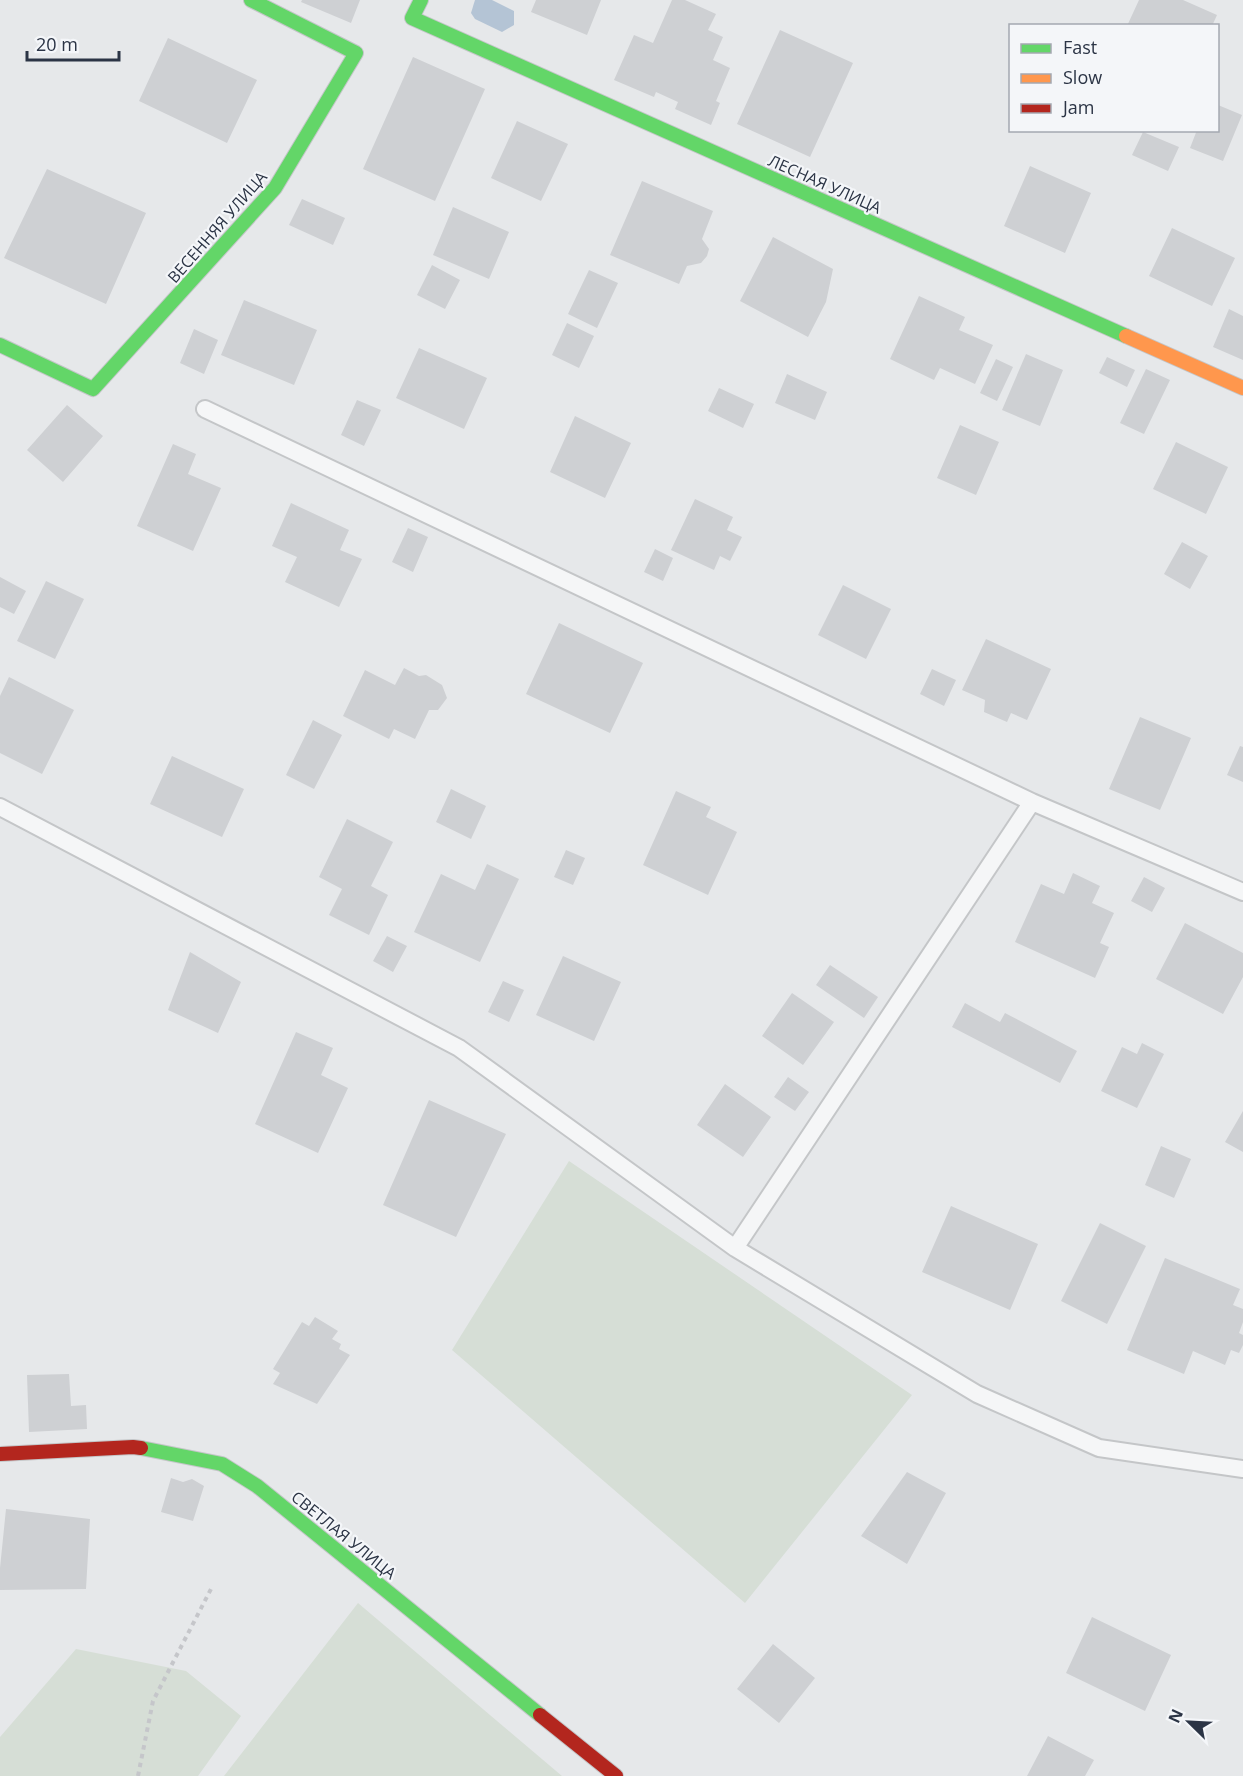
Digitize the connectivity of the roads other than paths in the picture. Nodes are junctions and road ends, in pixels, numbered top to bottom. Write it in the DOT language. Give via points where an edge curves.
graph roads {
  1 [pos="251,0"];
  2 [pos="421,0"];
  3 [pos="0,345"];
  4 [pos="1243,388"];
  5 [pos="205,409"];
  6 [pos="1032,802"];
  7 [pos="0,807"];
  8 [pos="1243,892"];
  9 [pos="735,1248"];
  10 [pos="0,1454"];
  11 [pos="1243,1469"];
  12 [pos="616,1776"];
  1 -- 3 [label="street, ВЕСЕННЯЯ УЛИЦА" via="356,53 275,188 93,389"];
  2 -- 4 [label="street, ЛЕСНАЯ УЛИЦА" via="412,18"];
  5 -- 6 [label="lane"];
  6 -- 8 [label="lane"];
  6 -- 9 [label="lane"];
  7 -- 9 [label="lane" via="459,1048"];
  9 -- 11 [label="lane" via="977,1394 1099,1448"];
  10 -- 12 [label="street, СВЕТЛАЯ УЛИЦА" via="133,1447 222,1464 257,1486"];
}
